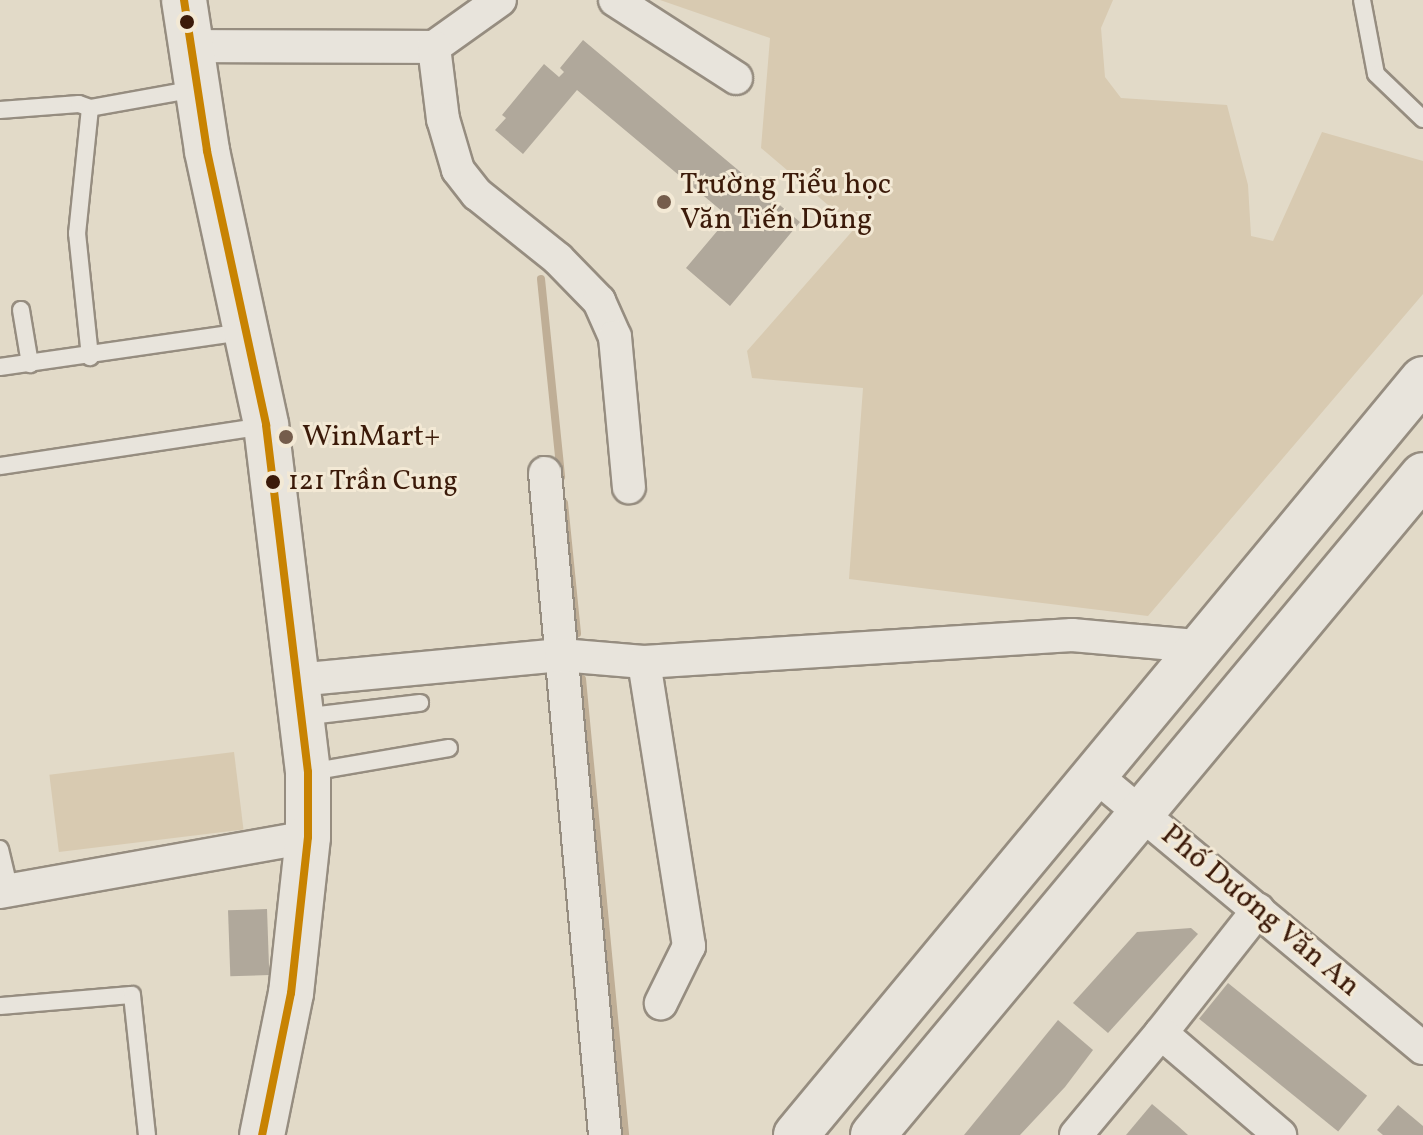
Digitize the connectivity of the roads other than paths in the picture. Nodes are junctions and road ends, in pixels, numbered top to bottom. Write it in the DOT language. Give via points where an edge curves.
graph roads {
  1 [pos="184,0"];
  2 [pos="500,0"];
  3 [pos="615,0"];
  4 [pos="1362,0"];
  5 [pos="192,46"];
  6 [pos="434,47"];
  7 [pos="736,78"];
  8 [pos="198,89"];
  9 [pos="90,108"];
  10 [pos="0,110"];
  11 [pos="1423,119"];
  12 [pos="21,310"];
  13 [pos="245,331"];
  14 [pos="90,357"];
  15 [pos="30,364"];
  16 [pos="0,367"];
  17 [pos="1423,379"];
  18 [pos="266,425"];
  19 [pos="0,466"];
  20 [pos="545,473"];
  21 [pos="1423,475"];
  22 [pos="629,487"];
  23 [pos="1185,645"];
  24 [pos="561,655"];
  25 [pos="644,662"];
  26 [pos="298,699"];
  27 [pos="420,703"];
  28 [pos="449,748"];
  29 [pos="308,772"];
  30 [pos="1096,776"];
  31 [pos="1141,812"];
  32 [pos="308,837"];
  33 [pos="0,849"];
  34 [pos="5,892"];
  35 [pos="1258,910"];
  36 [pos="661,1003"];
  37 [pos="0,1006"];
  38 [pos="1161,1033"];
  39 [pos="1423,1048"];
  40 [pos="147,1135"];
  41 [pos="262,1135"];
  42 [pos="605,1135"];
  43 [pos="796,1135"];
  44 [pos="873,1135"];
  45 [pos="1076,1135"];
  46 [pos="1280,1135"];
  1 -- 5 [label="street"];
  2 -- 6 [label="street"];
  3 -- 7 [label="street"];
  4 -- 11 [label="lane" via="1376,74"];
  5 -- 6 [label="street"];
  5 -- 8 [label="street"];
  6 -- 22 [label="street" via="443,119 458,170 477,194 558,259 599,301 609,325"];
  8 -- 9 [label="lane"];
  8 -- 13 [label="street"];
  9 -- 10 [label="lane" via="79,104"];
  9 -- 14 [label="lane" via="77,233"];
  12 -- 15 [label="lane"];
  13 -- 14 [label="lane"];
  13 -- 18 [label="street"];
  14 -- 15 [label="lane"];
  15 -- 16 [label="lane"];
  17 -- 30 [label="street"];
  18 -- 19 [label="lane"];
  18 -- 26 [label="street"];
  20 -- 24 [label="street"];
  21 -- 31 [label="street"];
  23 -- 25 [label="street" via="1072,635"];
  24 -- 25 [label="street"];
  24 -- 26 [label="street"];
  24 -- 42 [label="street"];
  25 -- 36 [label="street" via="689,946"];
  26 -- 27 [label="lane"];
  26 -- 29 [label="street"];
  28 -- 29 [label="lane"];
  29 -- 32 [label="street"];
  30 -- 31 [label="street, Phố Dương Văn An"];
  30 -- 43 [label="street"];
  31 -- 35 [label="street, Phố Dương Văn An"];
  31 -- 44 [label="street"];
  32 -- 34 [label="street"];
  32 -- 41 [label="street" via="291,993"];
  33 -- 34 [label="lane"];
  35 -- 38 [label="street"];
  35 -- 39 [label="street, Phố Dương Văn An"];
  37 -- 40 [label="lane" via="132,995"];
  38 -- 45 [label="street"];
  38 -- 46 [label="street"];
}
